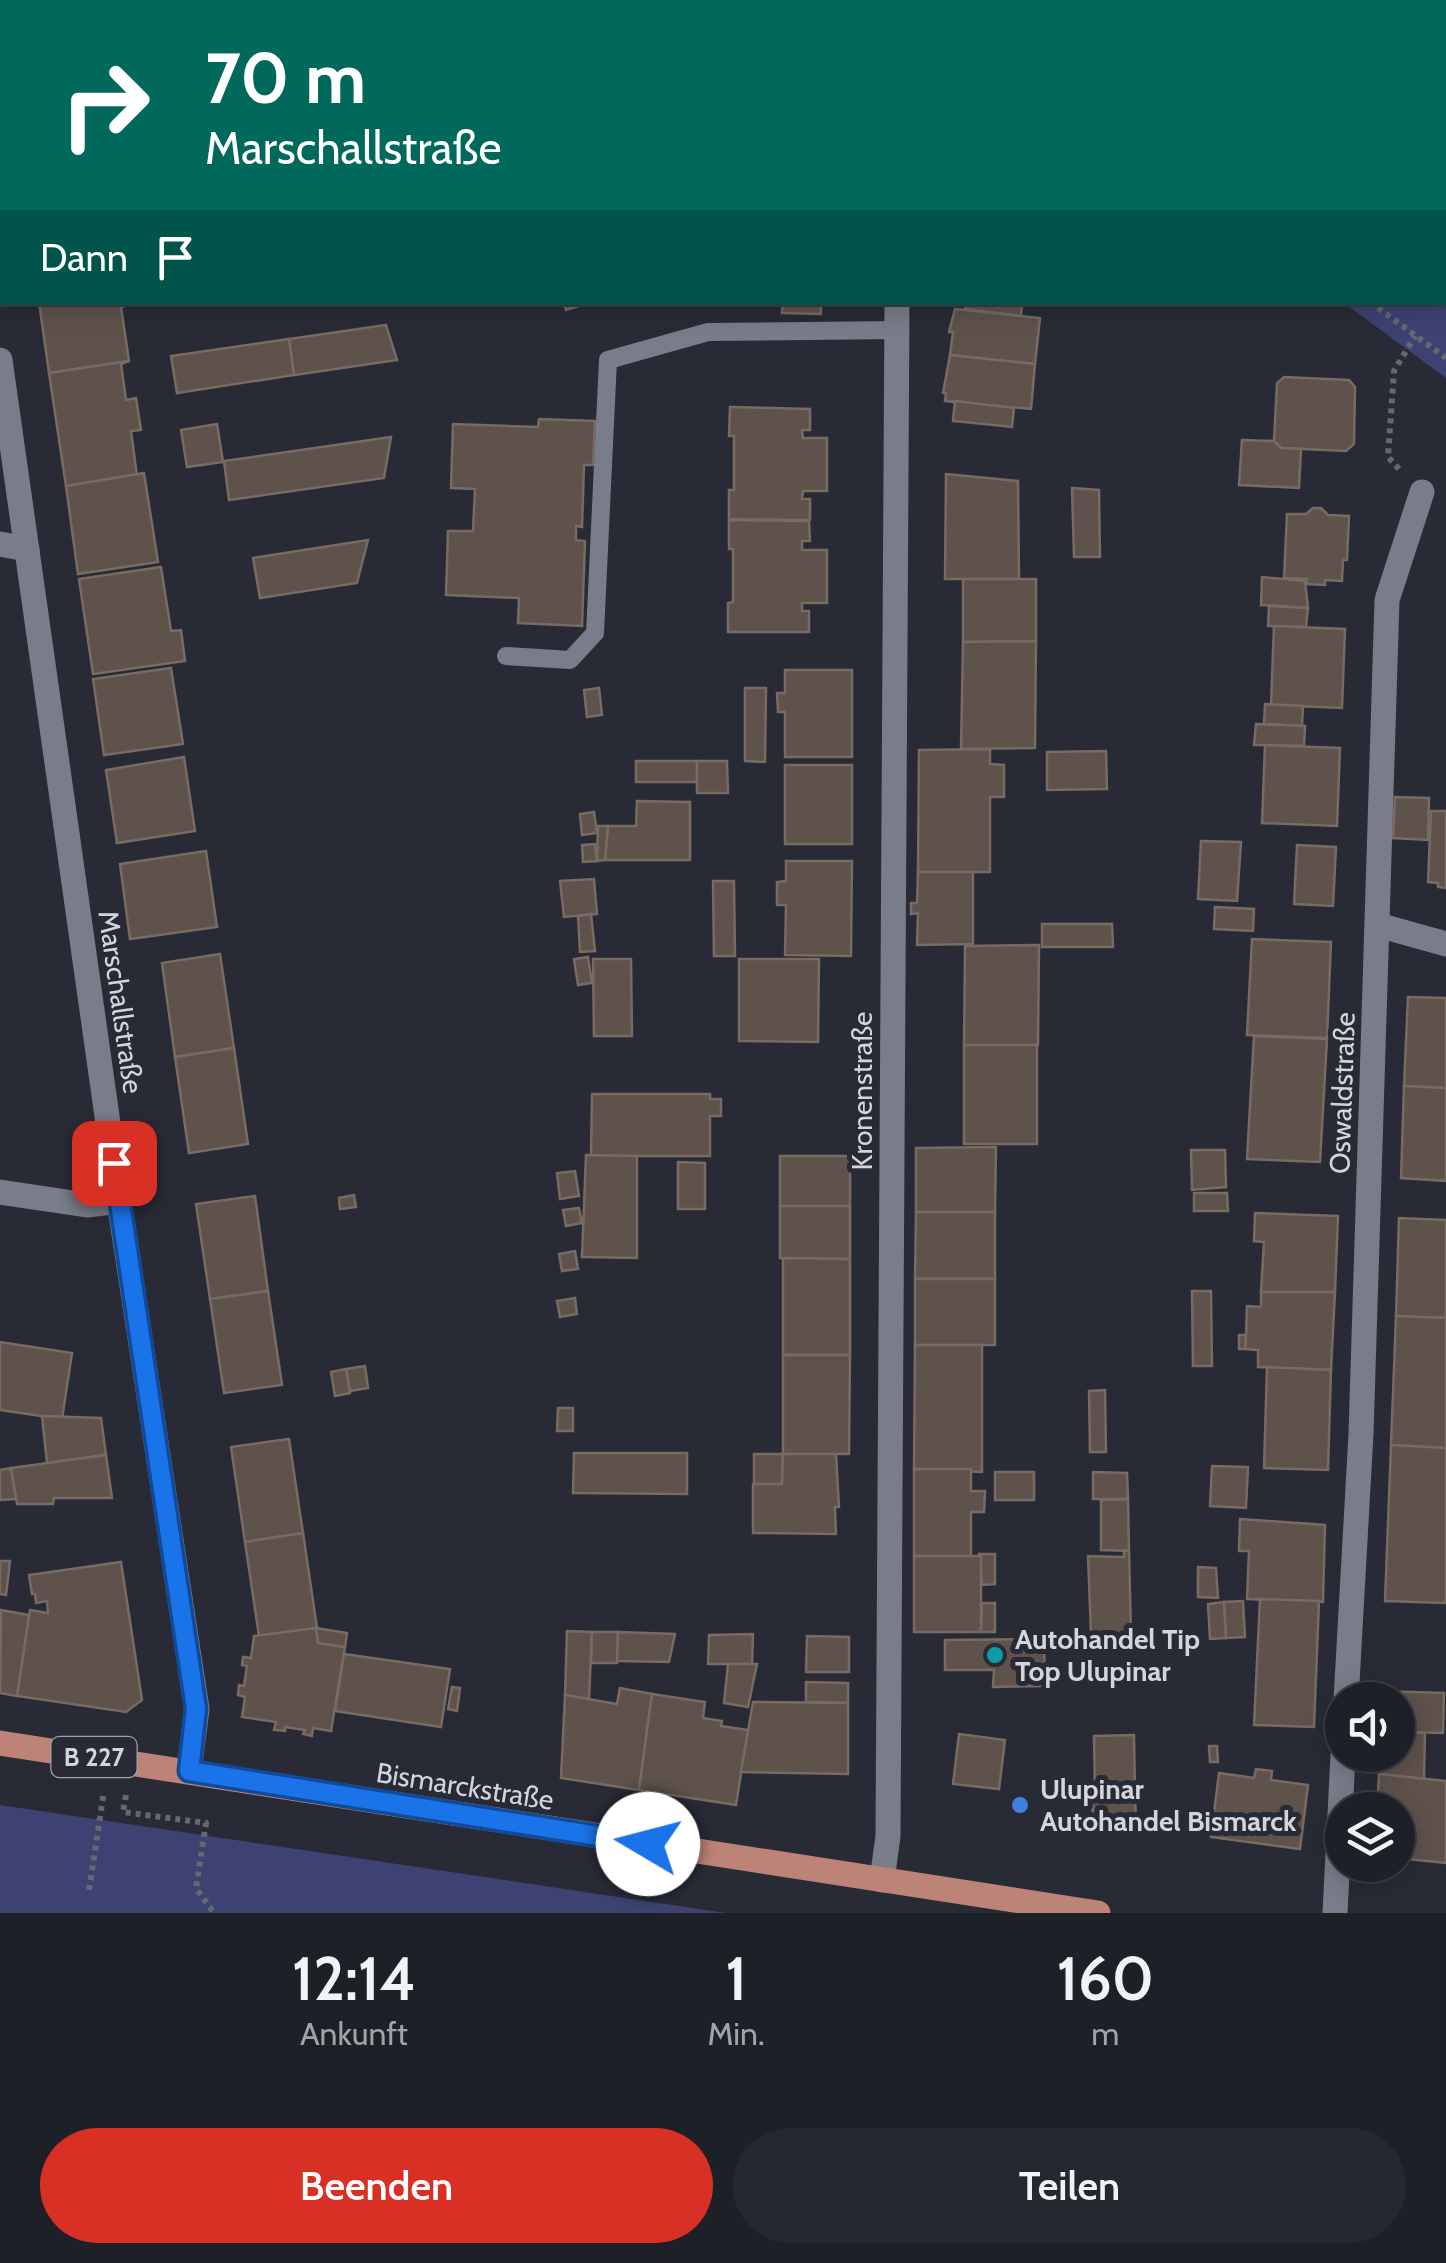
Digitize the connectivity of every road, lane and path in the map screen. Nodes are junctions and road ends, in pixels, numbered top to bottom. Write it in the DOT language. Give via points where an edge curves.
graph roads {
  1 [pos="897,305"];
  2 [pos="1374,305"];
  3 [pos="897,330"];
  4 [pos="1415,336"];
  5 [pos="1446,358"];
  6 [pos="0,360"];
  7 [pos="1422,492"];
  8 [pos="0,544"];
  9 [pos="27,548"];
  10 [pos="506,656"];
  11 [pos="1378,925"];
  12 [pos="1446,944"];
  13 [pos="0,1192"];
  14 [pos="119,1201"];
  15 [pos="1347,1682"];
  16 [pos="0,1743"];
  17 [pos="120,1762"];
  18 [pos="189,1771"];
  19 [pos="1343,1772"];
  20 [pos="882,1880"];
  21 [pos="89,1890"];
  22 [pos="214,1913"];
  23 [pos="1098,1913"];
  24 [pos="1335,1913"];
  1 -- 3 [label="street, Kronenstraße"];
  2 -- 4 [label="path"];
  3 -- 10 [label="lane" via="708,332 608,360 595,633 570,660"];
  3 -- 20 [label="street, Kronenstraße" via="888,1816"];
  4 -- 5 [label="path"];
  4 -- 7 [label="path" via="1394,371 1388,456"];
  6 -- 9 [label="street, Marschallstraße"];
  7 -- 11 [label="street, Oswaldstraße" via="1387,600"];
  8 -- 9 [label="street"];
  9 -- 14 [label="street, Marschallstraße"];
  11 -- 12 [label="street"];
  11 -- 15 [label="street, Oswaldstraße"];
  13 -- 14 [label="street" via="87,1206"];
  14 -- 18 [label="street, Marschallstraße" via="196,1709"];
  16 -- 17 [label="main road, Bismarckstraße / B 227"];
  17 -- 18 [label="main road, Bismarckstraße / B 227"];
  17 -- 21 [label="path"];
  17 -- 22 [label="path" via="123,1812 206,1823 196,1888"];
  18 -- 20 [label="main road, Bismarckstraße / B 227"];
  19 -- 24 [label="street"];
  20 -- 23 [label="main road, Bismarckstraße / B 227"];
}
